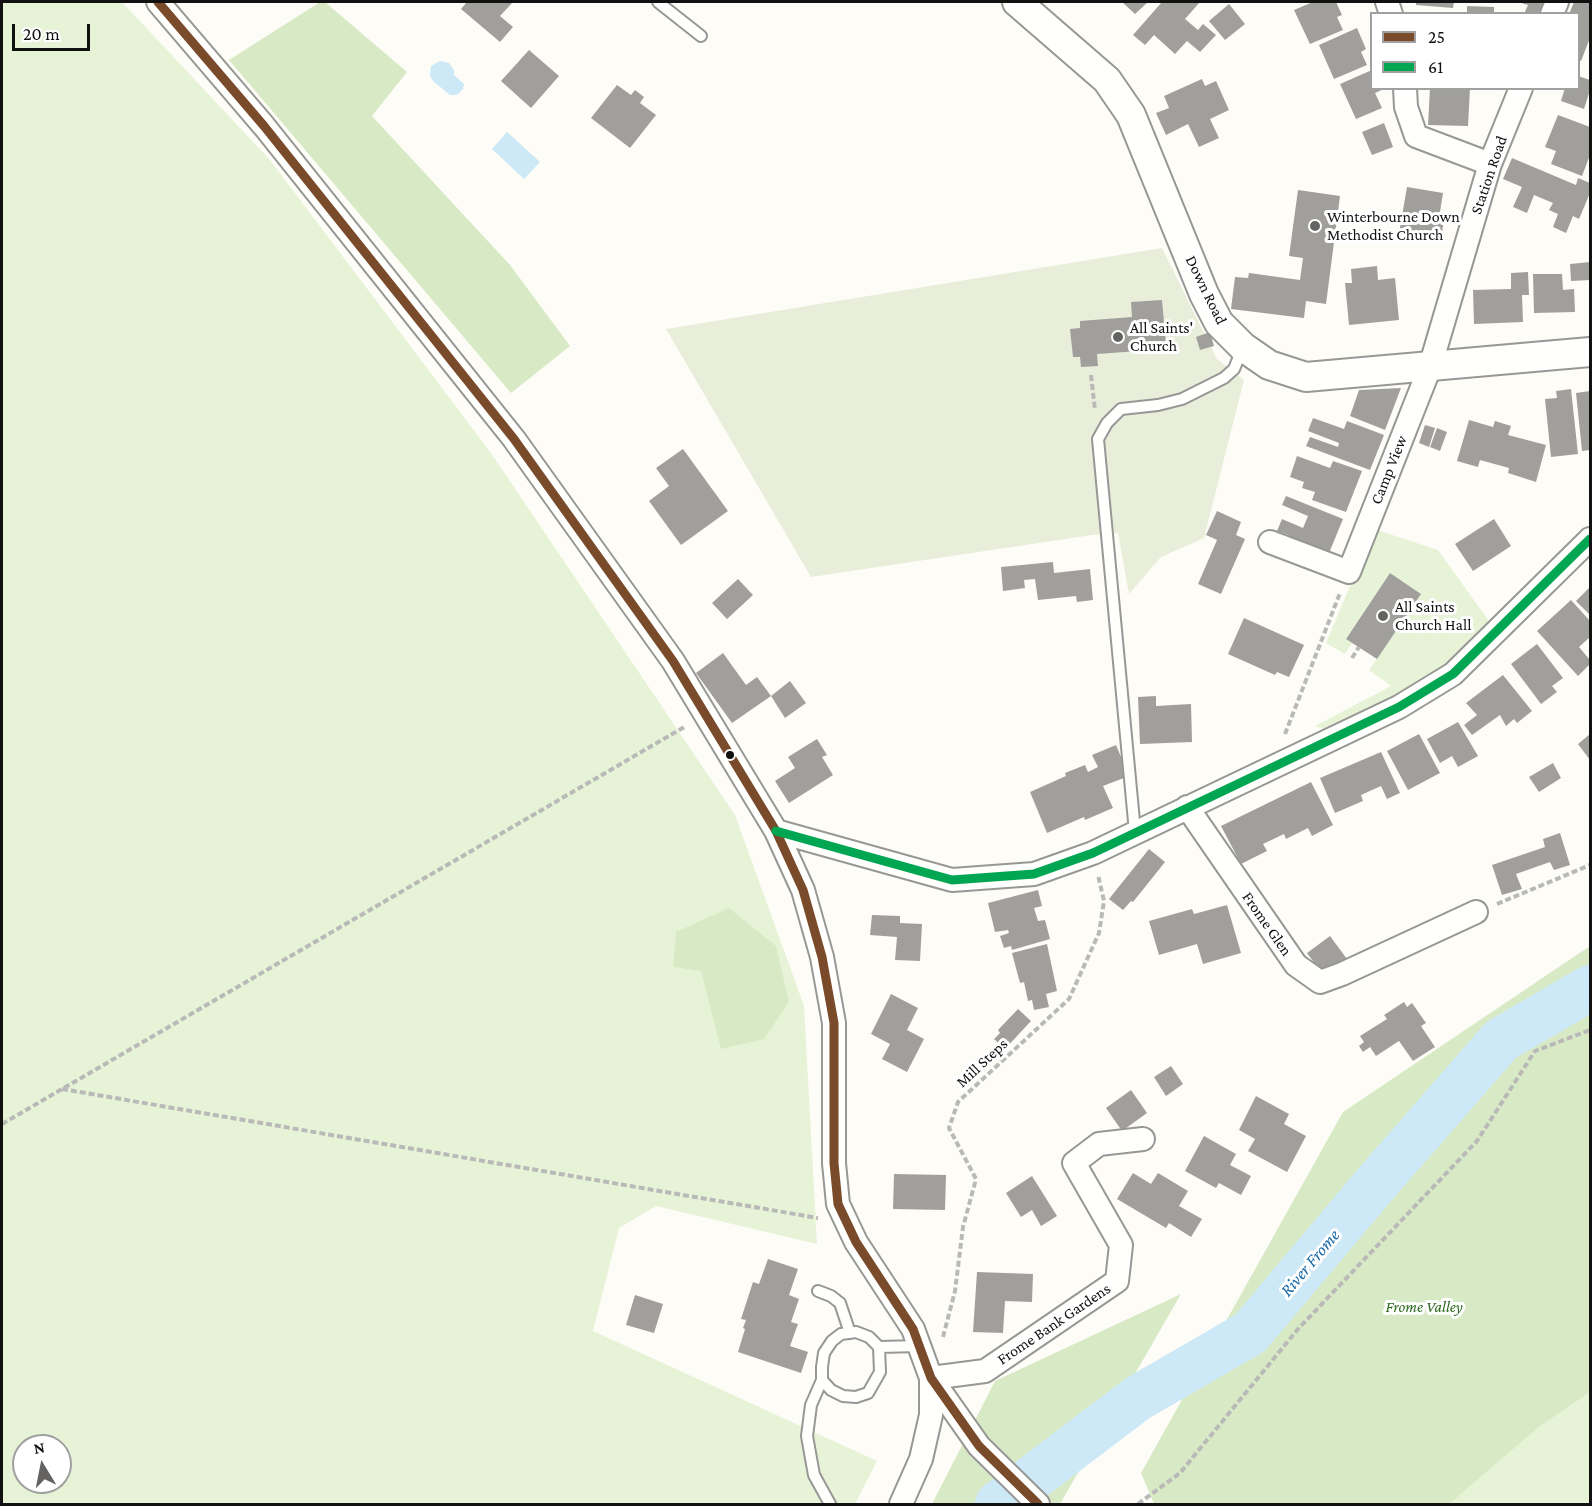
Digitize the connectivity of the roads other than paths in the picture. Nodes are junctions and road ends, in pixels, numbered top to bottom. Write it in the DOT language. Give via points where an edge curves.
graph roads {
  1 [pos="158,2"];
  2 [pos="658,2"];
  3 [pos="1017,2"];
  4 [pos="701,36"];
  5 [pos="1405,90"];
  6 [pos="1520,90"];
  7 [pos="1490,164"];
  8 [pos="1243,347"];
  9 [pos="1590,352"];
  10 [pos="1430,367"];
  11 [pos="1590,539"];
  12 [pos="1270,542"];
  13 [pos="1187,807"];
  14 [pos="777,831"];
  15 [pos="1135,832"];
  16 [pos="1476,912"];
  17 [pos="1143,1139"];
  18 [pos="818,1291"];
  19 [pos="850,1333"];
  20 [pos="920,1346"];
  21 [pos="879,1347"];
  22 [pos="931,1378"];
  23 [pos="822,1380"];
  24 [pos="830,1504"];
  25 [pos="901,1504"];
  26 [pos="1038,1504"];
  1 -- 14 [label="street" via="264,126 514,439 674,661"];
  2 -- 4 [label="lane"];
  3 -- 8 [label="street, Down Road" via="1107,80 1131,115 1204,294 1219,323"];
  5 -- 7 [label="street" via="1406,107 1416,136"];
  6 -- 7 [label="street, Station Road"];
  7 -- 10 [label="street, Station Road"];
  8 -- 10 [label="street, Down Road" via="1269,365 1306,377"];
  8 -- 15 [label="lane" via="1234,369 1224,378 1182,399 1121,409 1098,439"];
  9 -- 10 [label="street, Down Road"];
  10 -- 12 [label="street, Camp View" via="1348,572"];
  11 -- 13 [label="street" via="1453,674 1399,707 1306,747"];
  13 -- 15 [label="street"];
  13 -- 16 [label="street, Frome Glen" via="1296,965 1320,982"];
  14 -- 15 [label="street" via="952,880 1034,874 1093,853"];
  14 -- 20 [label="street" via="803,890 822,957 834,1023 834,1163 838,1204 856,1242 914,1329"];
  17 -- 22 [label="street, Frome Bank Gardens" via="1099,1144 1074,1163 1121,1245 1117,1281 985,1371"];
  18 -- 19 [label="lane" via="840,1303"];
  19 -- 21 [label="lane" via="869,1337"];
  19 -- 23 [label="lane" via="841,1334 824,1353"];
  20 -- 21 [label="lane"];
  20 -- 22 [label="street"];
  21 -- 23 [label="lane" via="880,1372 868,1393 843,1396"];
  22 -- 25 [label="street" via="932,1415 921,1459"];
  22 -- 26 [label="street" via="979,1446"];
  23 -- 24 [label="lane" via="811,1406 807,1436 814,1475"];
}
